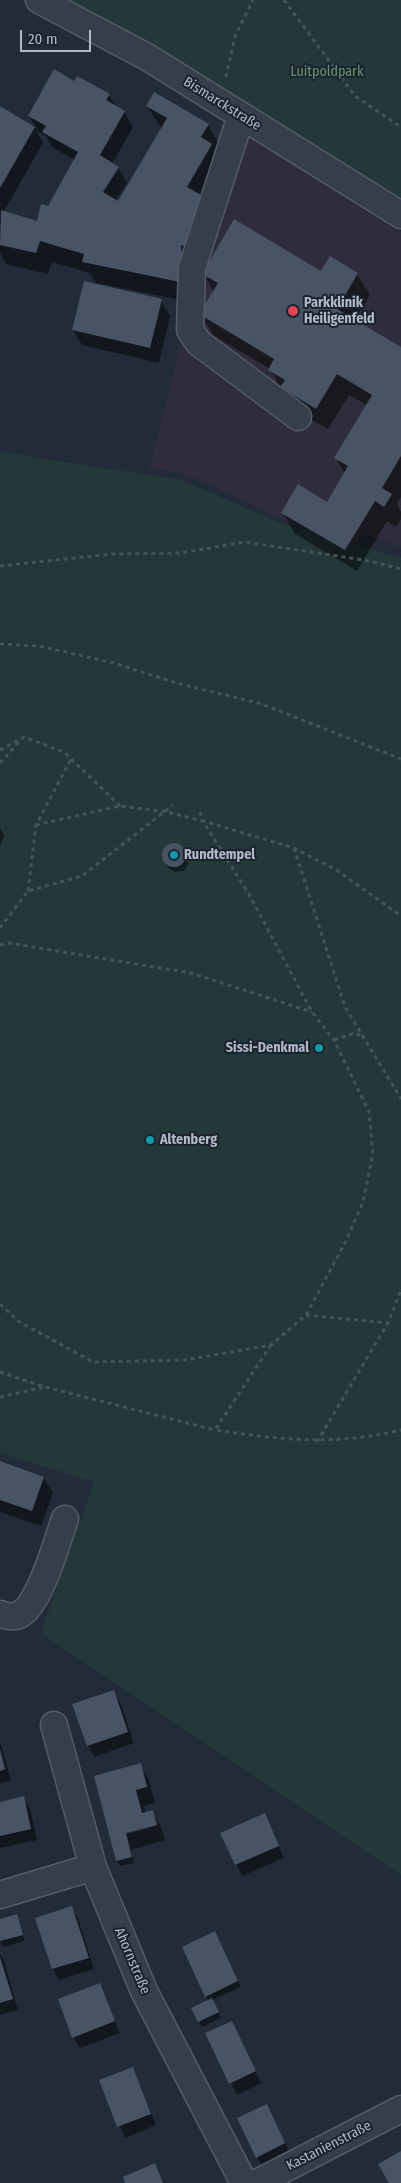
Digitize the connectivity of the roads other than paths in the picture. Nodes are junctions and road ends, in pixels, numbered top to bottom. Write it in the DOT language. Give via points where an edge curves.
graph roads {
  1 [pos="39,0"];
  2 [pos="241,116"];
  3 [pos="401,215"];
  4 [pos="298,417"];
  5 [pos="65,1519"];
  6 [pos="0,1614"];
  7 [pos="54,1725"];
  8 [pos="93,1867"];
  9 [pos="0,1896"];
  10 [pos="401,2109"];
  11 [pos="244,2183"];
  12 [pos="257,2183"];
  1 -- 2 [label="street, Bismarckstraße" via="147,57"];
  2 -- 3 [label="street, Bismarckstraße"];
  2 -- 4 [label="street" via="192,268 190,330 199,344"];
  5 -- 6 [label="street" via="30,1604 20,1614 9,1617"];
  7 -- 8 [label="street, Ahornstraße"];
  8 -- 9 [label="street"];
  8 -- 11 [label="street, Ahornstraße" via="144,1991"];
  10 -- 12 [label="street, Kastanienstraße"];
}
